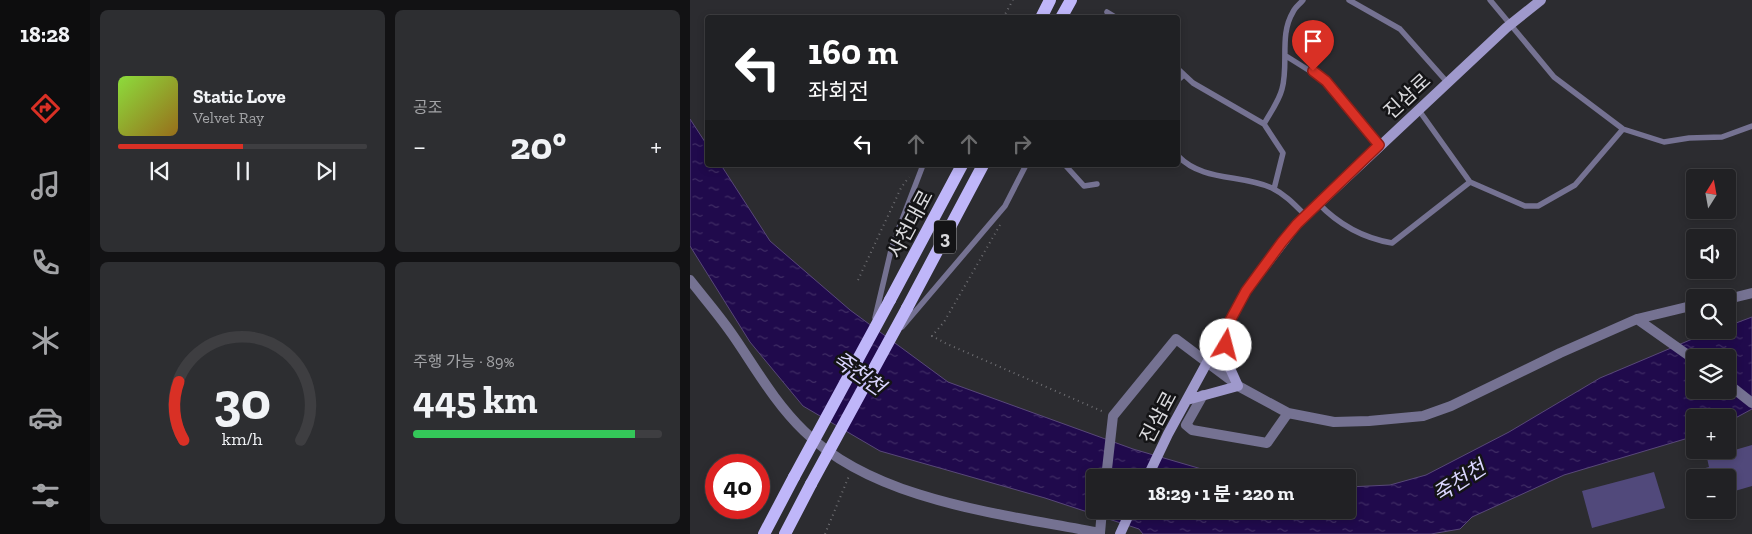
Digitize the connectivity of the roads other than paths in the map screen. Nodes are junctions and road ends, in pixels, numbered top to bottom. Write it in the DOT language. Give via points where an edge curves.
graph roads {
  1 [pos="1050,0"];
  2 [pos="1071,0"];
  3 [pos="1303,0"];
  4 [pos="1350,0"];
  5 [pos="1490,0"];
  6 [pos="1541,0"];
  7 [pos="1107,12"];
  8 [pos="1042,15"];
  9 [pos="1063,15"];
  10 [pos="1112,15"];
  11 [pos="1510,24"];
  12 [pos="1286,56"];
  13 [pos="1180,71"];
  14 [pos="1184,75"];
  15 [pos="1180,78"];
  16 [pos="1447,82"];
  17 [pos="1418,109"];
  18 [pos="1264,124"];
  19 [pos="1752,126"];
  20 [pos="1623,129"];
  21 [pos="1379,145"];
  22 [pos="1180,158"];
  23 [pos="921,167"];
  24 [pos="961,167"];
  25 [pos="982,167"];
  26 [pos="1025,167"];
  27 [pos="1067,167"];
  28 [pos="1470,182"];
  29 [pos="1097,184"];
  30 [pos="1274,190"];
  31 [pos="1318,203"];
  32 [pos="1305,216"];
  33 [pos="690,280"];
  34 [pos="1752,293"];
  35 [pos="1736,296"];
  36 [pos="1686,308"];
  37 [pos="1637,319"];
  38 [pos="1226,328"];
  39 [pos="871,336"];
  40 [pos="887,343"];
  41 [pos="1686,353"];
  42 [pos="1208,361"];
  43 [pos="1238,386"];
  44 [pos="1736,390"];
  45 [pos="1203,395"];
  46 [pos="1187,400"];
  47 [pos="1752,403"];
  48 [pos="1288,413"];
  49 [pos="1107,469"];
  50 [pos="1151,469"];
  51 [pos="1101,519"];
  52 [pos="1127,519"];
  53 [pos="764,534"];
  54 [pos="785,534"];
  55 [pos="1101,534"];
  56 [pos="1120,534"];
  1 -- 8 [label="main road"];
  2 -- 9 [label="main road"];
  3 -- 12 [label="lane" via="1289,18 1285,33"];
  4 -- 16 [label="lane" via="1400,29"];
  5 -- 11 [label="lane"];
  6 -- 11 [label="street, 진삼로"];
  7 -- 10 [label="lane"];
  11 -- 16 [label="street, 진삼로"];
  11 -- 20 [label="lane" via="1554,77"];
  12 -- 18 [label="lane" via="1282,91"];
  12 -- 21 [label="lane" via="1326,81"];
  13 -- 14 [label="lane"];
  14 -- 15 [label="lane"];
  14 -- 18 [label="lane"];
  16 -- 17 [label="street, 진삼로"];
  17 -- 21 [label="street, 진삼로"];
  17 -- 28 [label="lane"];
  18 -- 30 [label="lane" via="1283,153"];
  19 -- 20 [label="lane" via="1722,137 1664,142"];
  20 -- 28 [label="lane" via="1575,186 1538,206 1525,206"];
  21 -- 31 [label="street, 진삼로"];
  22 -- 30 [label="lane" via="1198,171"];
  23 -- 39 [label="lane" via="892,246"];
  24 -- 39 [label="main road, 사천대로 / 3, bridge"];
  25 -- 40 [label="main road, 사천대로 / 3, bridge"];
  26 -- 40 [label="lane" via="1005,206"];
  27 -- 29 [label="lane" via="1084,186"];
  28 -- 31 [label="lane" via="1392,243 1352,230 1333,219"];
  30 -- 32 [label="lane" via="1288,198"];
  31 -- 32 [label="street, 진삼로"];
  32 -- 38 [label="street, 진삼로" via="1246,291"];
  33 -- 55 [label="street" via="732,333 779,405 805,432 853,468 895,488 982,510"];
  34 -- 35 [label="street"];
  36 -- 37 [label="street"];
  37 -- 41 [label="street"];
  37 -- 48 [label="street" via="1423,416 1334,422"];
  38 -- 42 [label="street, 진삼로"];
  38 -- 43 [label="street" via="1229,366"];
  39 -- 53 [label="main road, 3, bridge"];
  40 -- 54 [label="main road, 3, bridge"];
  42 -- 43 [label="street"];
  42 -- 46 [label="street, 진삼로"];
  42 -- 49 [label="street" via="1176,339 1112,419"];
  43 -- 45 [label="street"];
  43 -- 48 [label="street"];
  44 -- 47 [label="street"];
  45 -- 46 [label="street"];
  45 -- 48 [label="street" via="1186,425 1192,430 1267,443"];
  46 -- 50 [label="street, 진삼로"];
  51 -- 55 [label="street"];
  52 -- 56 [label="street"];
}
